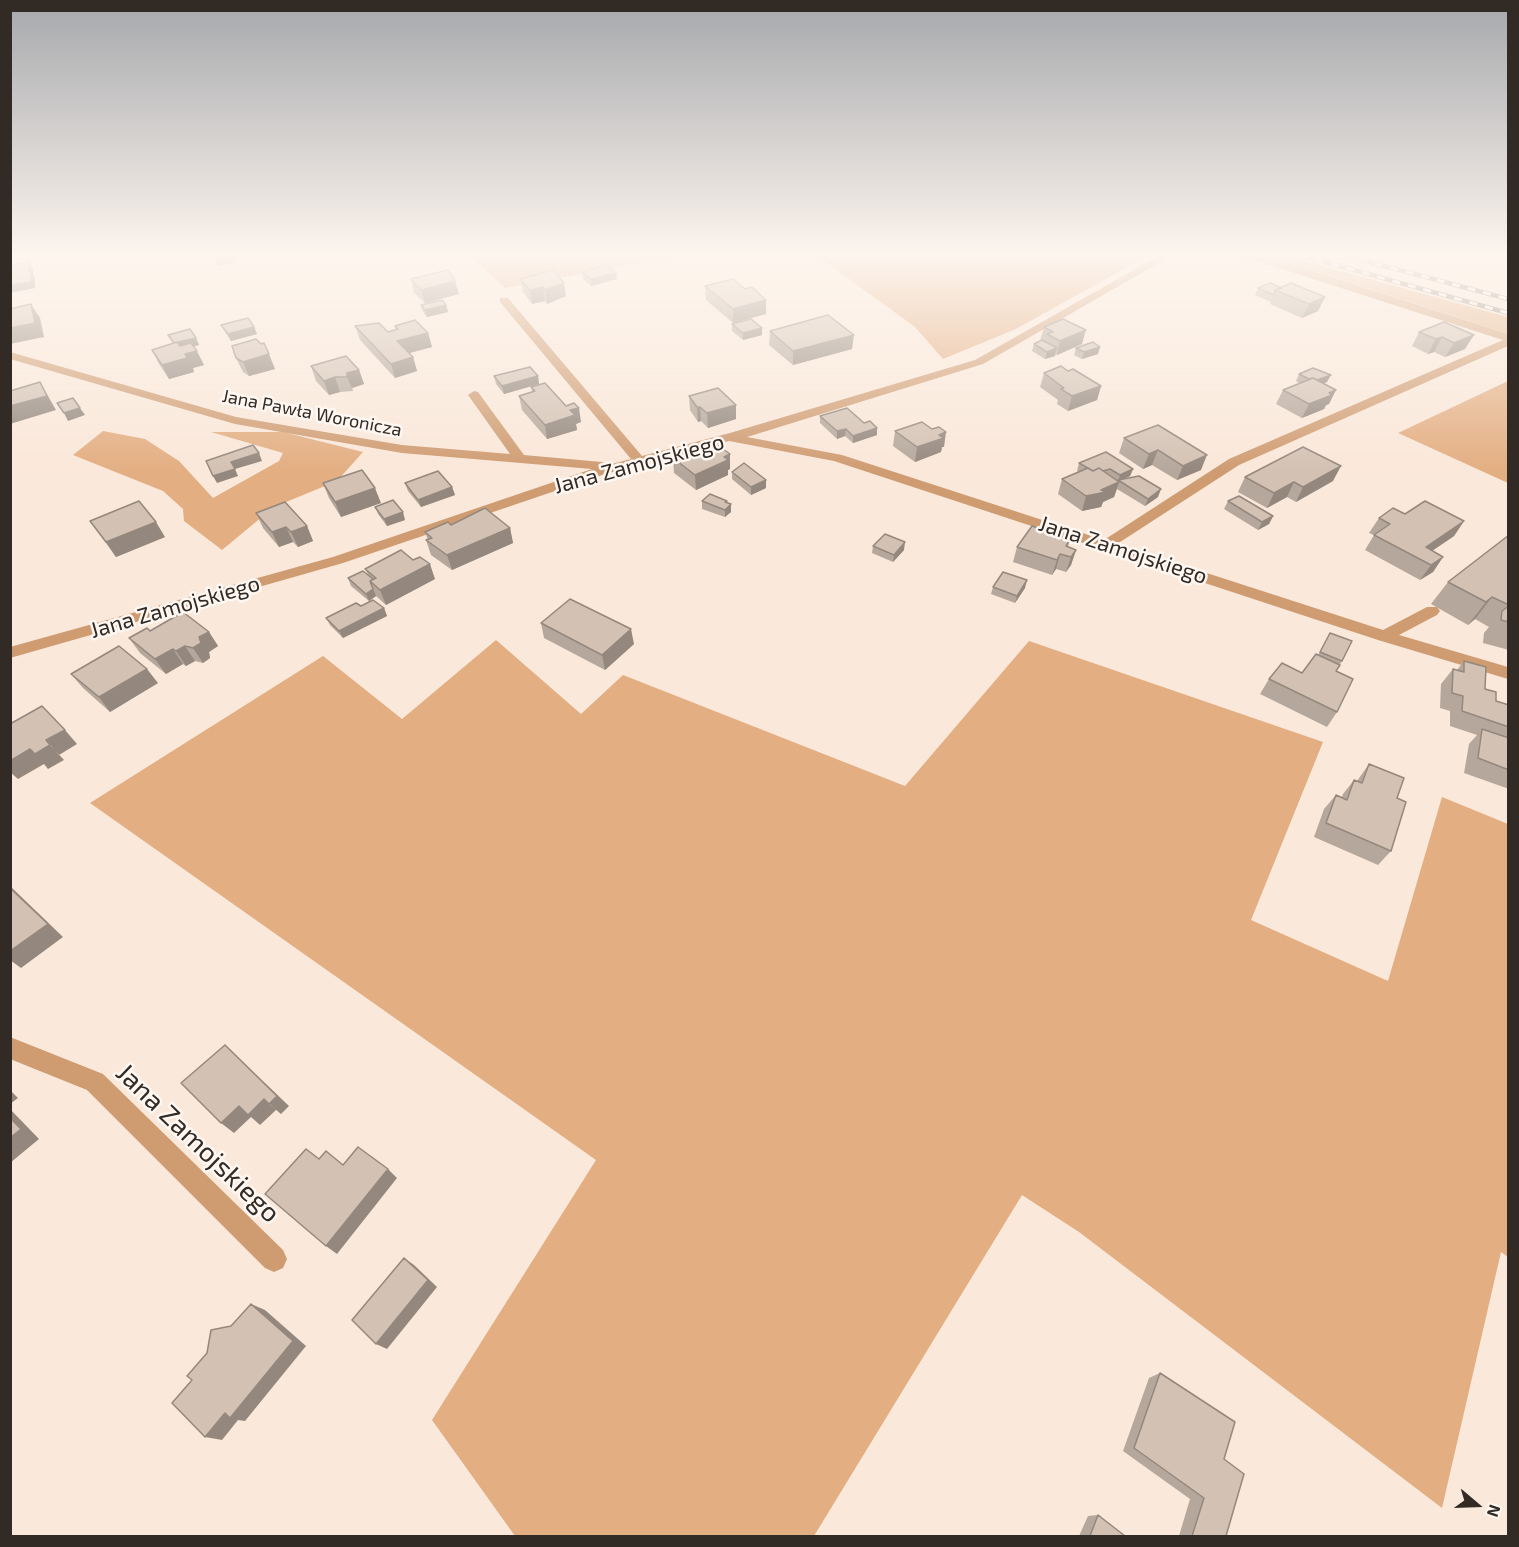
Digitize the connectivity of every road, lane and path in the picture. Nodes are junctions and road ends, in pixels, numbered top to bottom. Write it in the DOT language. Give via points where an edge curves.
graph roads {
  1 [pos="527,327"];
  2 [pos="1041,327"];
  3 [pos="1476,327"];
  4 [pos="1509,338"];
  5 [pos="1509,342"];
  6 [pos="10,355"];
  7 [pos="474,395"];
  8 [pos="729,437"];
  9 [pos="521,460"];
  10 [pos="639,460"];
  11 [pos="614,467"];
  12 [pos="1108,544"];
  13 [pos="1432,611"];
  14 [pos="1384,636"];
  15 [pos="10,653"];
  16 [pos="1509,673"];
  17 [pos="10,1048"];
  18 [pos="274,1259"];
  1 -- 10 [label="street"];
  2 -- 8 [label="street" via="980,362"];
  3 -- 4 [label="street"];
  5 -- 12 [label="street" via="1234,462"];
  6 -- 9 [label="street, Jana Pawła Woronicza" via="235,420 402,449"];
  7 -- 9 [label="street"];
  8 -- 10 [label="street, Jana Zamojskiego"];
  8 -- 12 [label="street, Jana Zamojskiego" via="837,458"];
  9 -- 11 [label="street, Jana Pawła Woronicza"];
  10 -- 11 [label="street, Jana Zamojskiego"];
  11 -- 15 [label="street, Jana Zamojskiego" via="338,560"];
  12 -- 14 [label="street, Jana Zamojskiego"];
  13 -- 14 [label="street"];
  14 -- 16 [label="street, Jana Zamojskiego"];
  17 -- 18 [label="street, Jana Zamojskiego" via="95,1082"];
}
